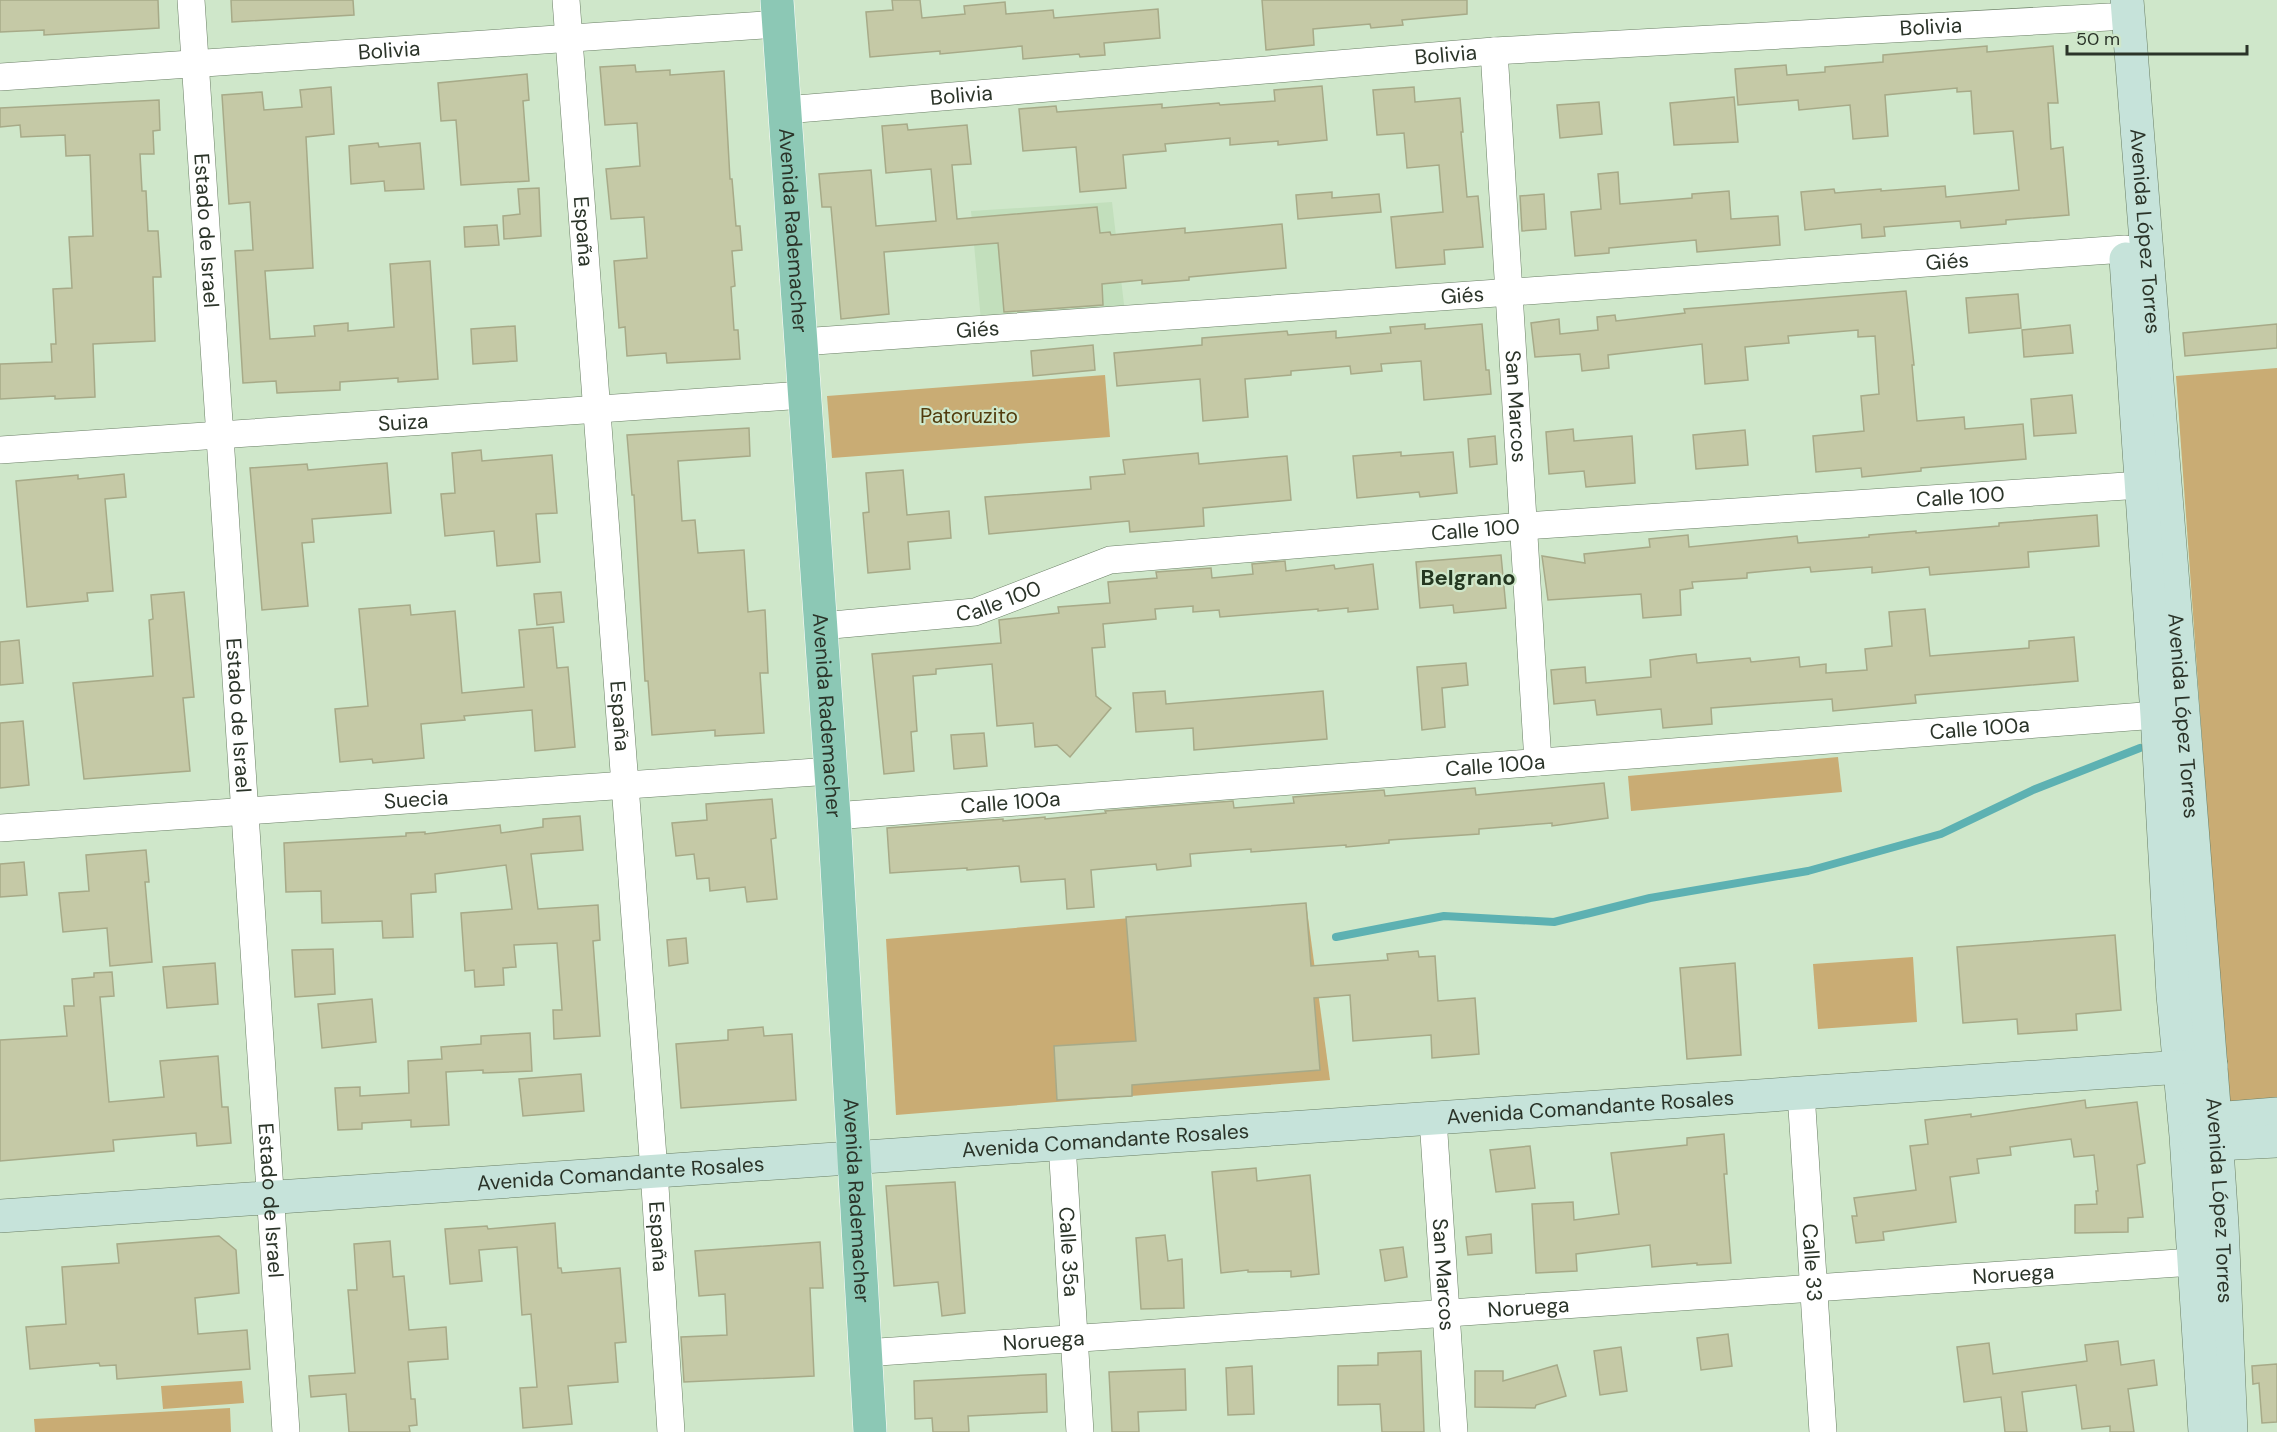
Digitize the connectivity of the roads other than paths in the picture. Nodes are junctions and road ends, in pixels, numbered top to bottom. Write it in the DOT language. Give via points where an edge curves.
graph roads {
  1 [pos="191,0"];
  2 [pos="566,0"];
  3 [pos="2115,6"];
  4 [pos="777,12"];
  5 [pos="570,38"];
  6 [pos="1494,51"];
  7 [pos="196,64"];
  8 [pos="0,77"];
  9 [pos="784,110"];
  10 [pos="2125,249"];
  11 [pos="1510,292"];
  12 [pos="801,342"];
  13 [pos="804,395"];
  14 [pos="597,409"];
  15 [pos="220,435"];
  16 [pos="0,450"];
  17 [pos="2141,485"];
  18 [pos="1524,526"];
  19 [pos="821,626"];
  20 [pos="2157,714"];
  21 [pos="1538,762"];
  22 [pos="831,771"];
  23 [pos="625,785"];
  24 [pos="245,811"];
  25 [pos="834,816"];
  26 [pos="0,828"];
  27 [pos="2196,1066"];
  28 [pos="1801,1093"];
  29 [pos="2277,1114"];
  30 [pos="1433,1119"];
  31 [pos="2206,1133"];
  32 [pos="2277,1141"];
  33 [pos="1062,1144"];
  34 [pos="854,1158"];
  35 [pos="654,1171"];
  36 [pos="271,1197"];
  37 [pos="0,1216"];
  38 [pos="2193,1262"];
  39 [pos="1814,1288"];
  40 [pos="1444,1313"];
  41 [pos="1074,1338"];
  42 [pos="864,1353"];
  43 [pos="286,1432"];
  44 [pos="671,1432"];
  45 [pos="870,1432"];
  46 [pos="1080,1432"];
  47 [pos="1454,1432"];
  48 [pos="1823,1432"];
  49 [pos="2205,1432"];
  50 [pos="2231,1432"];
  1 -- 7 [label="street, Estado de Israel"];
  2 -- 5 [label="street, España"];
  3 -- 6 [label="street, Bolivia"];
  3 -- 10 [label="main road, Avenida López Torres"];
  3 -- 27 [label="main road, Avenida López Torres"];
  4 -- 5 [label="street, Bolivia"];
  4 -- 9 [label="main road, Avenida Rademacher"];
  5 -- 7 [label="street, Bolivia"];
  5 -- 14 [label="street, España"];
  6 -- 9 [label="street, Bolivia"];
  6 -- 11 [label="street, San Marcos"];
  7 -- 8 [label="street, Bolivia"];
  7 -- 15 [label="street, Estado de Israel"];
  9 -- 12 [label="main road, Avenida Rademacher"];
  10 -- 11 [label="street, Giés"];
  10 -- 17 [label="main road, Avenida López Torres"];
  11 -- 12 [label="street, Giés"];
  11 -- 18 [label="street, San Marcos"];
  12 -- 13 [label="main road, Avenida Rademacher"];
  13 -- 14 [label="street, Suiza"];
  13 -- 19 [label="main road, Avenida Rademacher"];
  14 -- 15 [label="street, Suiza"];
  14 -- 23 [label="street, España"];
  15 -- 16 [label="street, Suiza"];
  15 -- 24 [label="street, Estado de Israel"];
  17 -- 18 [label="street, Calle 100"];
  17 -- 20 [label="main road, Avenida López Torres"];
  18 -- 19 [label="street, Calle 100" via="1110,560 975,612"];
  18 -- 21 [label="street, San Marcos"];
  19 -- 22 [label="main road, Avenida Rademacher"];
  20 -- 21 [label="street, Calle 100a"];
  20 -- 27 [label="main road, Avenida López Torres" via="2173,995"];
  21 -- 25 [label="street, Calle 100a"];
  22 -- 23 [label="street, Suecia"];
  22 -- 25 [label="main road, Avenida Rademacher"];
  23 -- 24 [label="street, Suecia"];
  23 -- 35 [label="street, España"];
  24 -- 26 [label="street, Suecia"];
  24 -- 36 [label="street, Estado de Israel"];
  25 -- 34 [label="main road, Avenida Rademacher"];
  27 -- 28 [label="main road, Avenida Comandante Rosales"];
  27 -- 31 [label="main road, Avenida López Torres"];
  28 -- 30 [label="main road, Avenida Comandante Rosales"];
  28 -- 39 [label="street, Calle 33"];
  29 -- 31 [label="main road"];
  30 -- 33 [label="main road, Avenida Comandante Rosales"];
  30 -- 40 [label="street, San Marcos"];
  31 -- 32 [label="main road"];
  31 -- 38 [label="main road, Avenida López Torres"];
  31 -- 50 [label="main road, Avenida López Torres"];
  33 -- 34 [label="main road, Avenida Comandante Rosales"];
  33 -- 41 [label="street, Calle 35a"];
  34 -- 35 [label="main road, Avenida Comandante Rosales"];
  34 -- 42 [label="main road, Avenida Rademacher"];
  35 -- 36 [label="main road, Avenida Comandante Rosales"];
  35 -- 44 [label="street, España"];
  36 -- 37 [label="main road, Avenida Comandante Rosales"];
  36 -- 43 [label="street, Estado de Israel"];
  38 -- 39 [label="street, Noruega"];
  38 -- 49 [label="main road, Avenida López Torres"];
  39 -- 40 [label="street, Noruega"];
  39 -- 48 [label="street, Calle 33"];
  40 -- 41 [label="street, Noruega"];
  40 -- 47 [label="street, San Marcos"];
  41 -- 42 [label="street, Noruega"];
  41 -- 46 [label="street, Calle 35a"];
  42 -- 45 [label="main road, Avenida Rademacher"];
}
